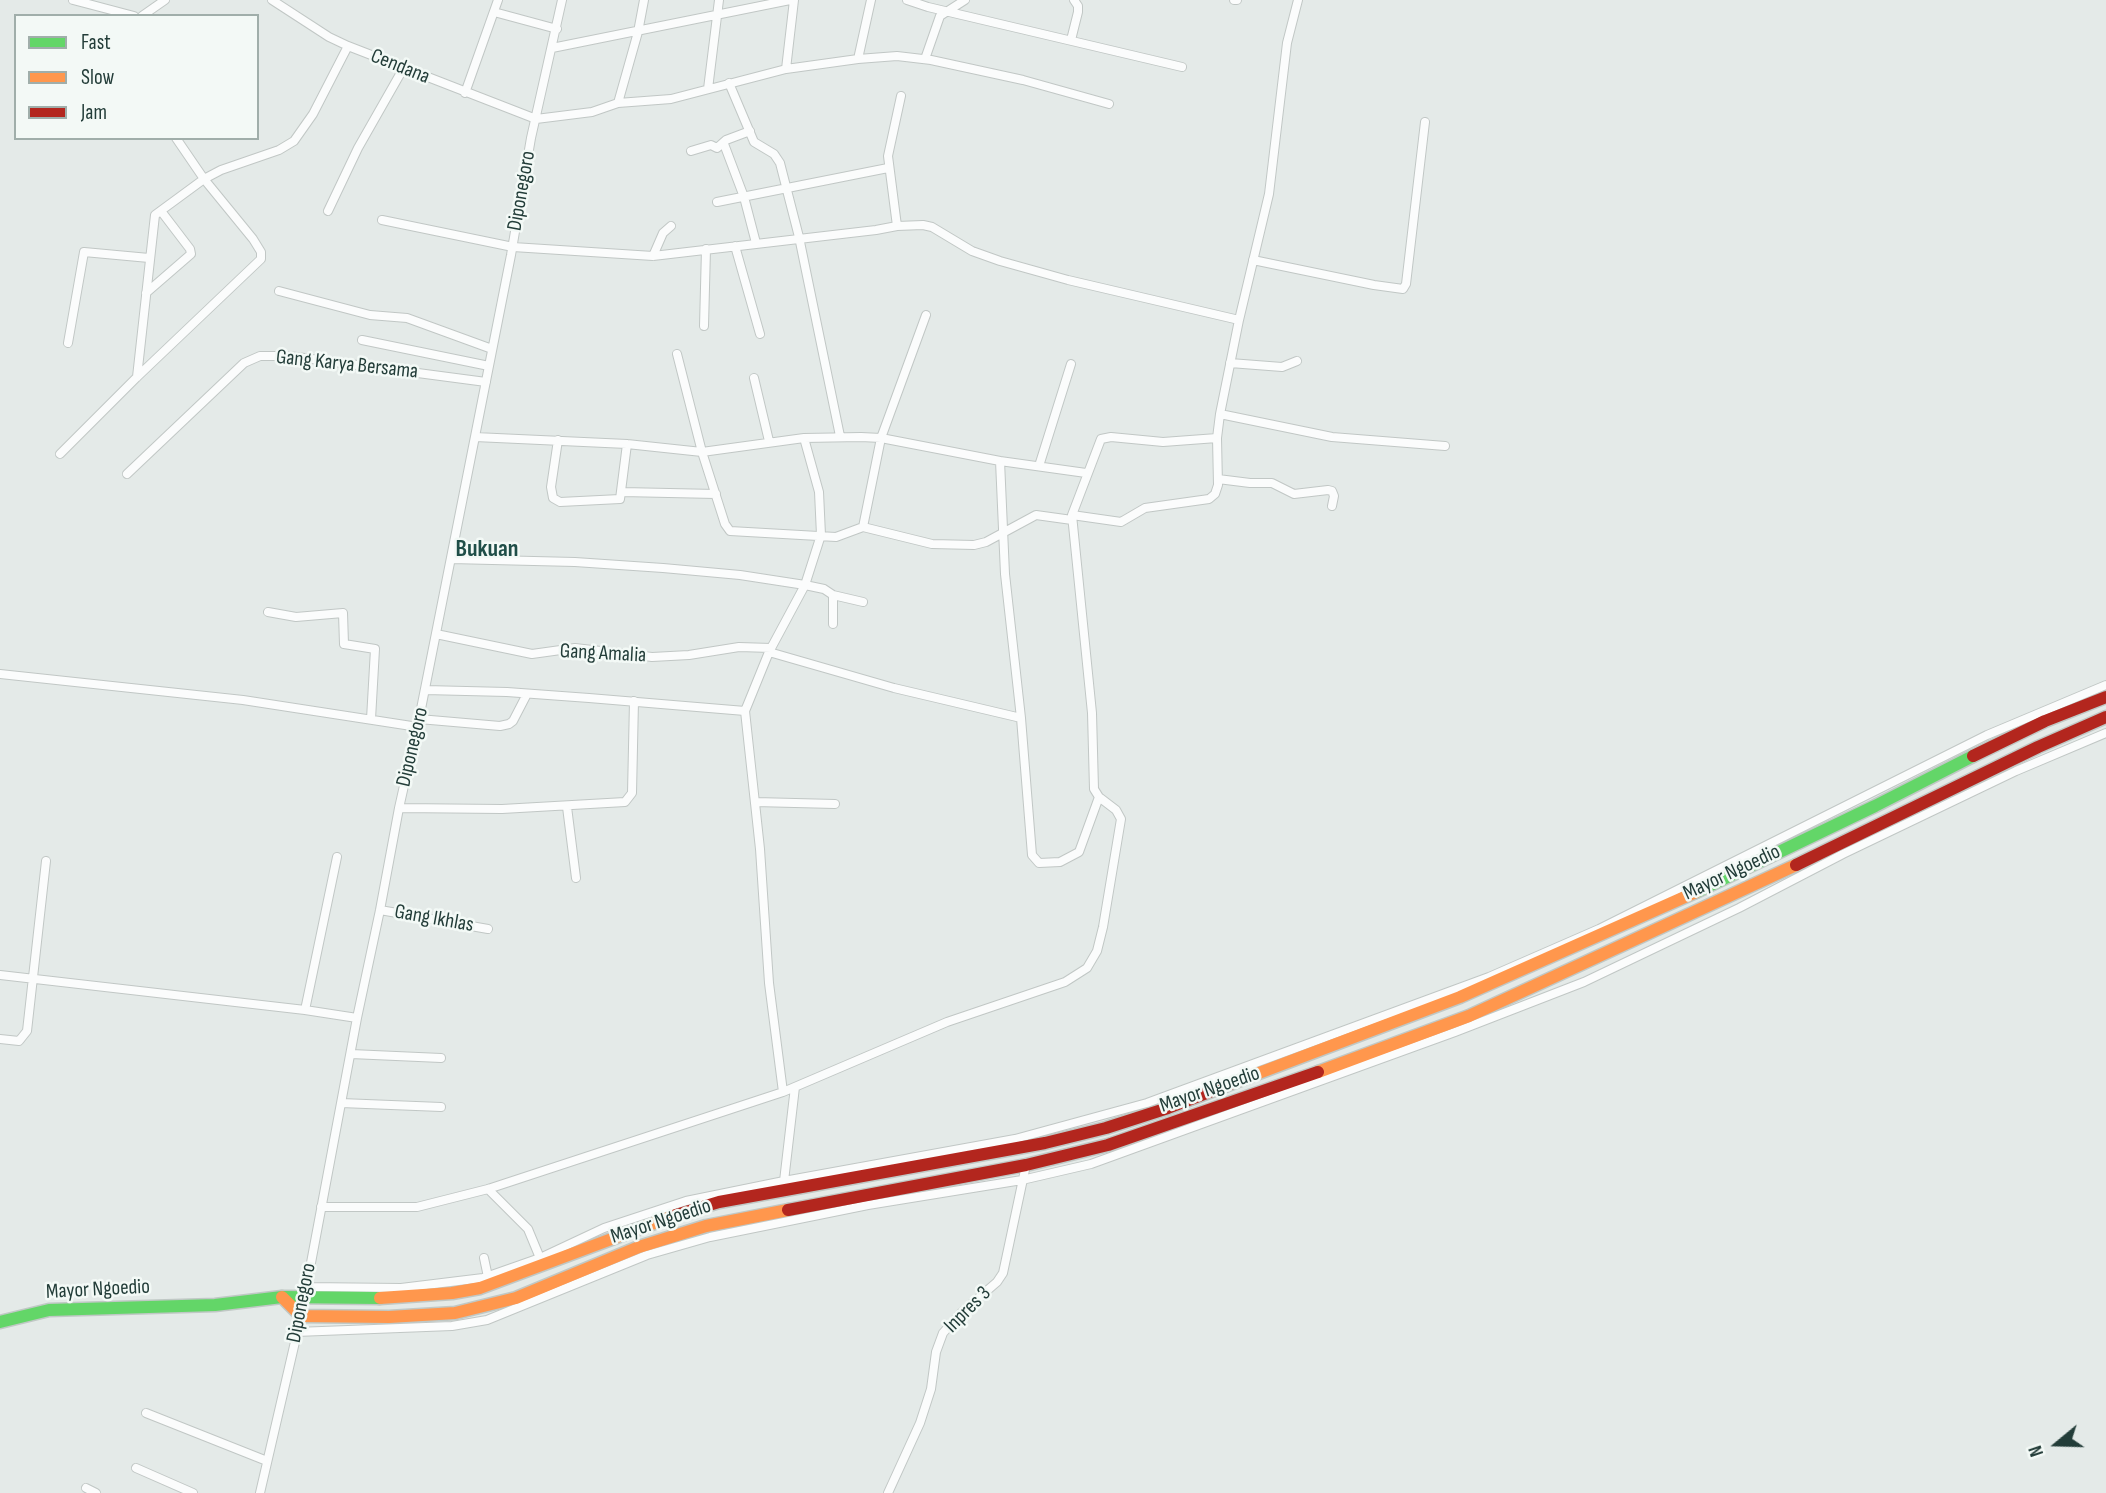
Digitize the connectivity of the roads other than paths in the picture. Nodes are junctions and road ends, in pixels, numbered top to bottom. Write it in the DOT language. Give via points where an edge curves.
graph roads {
  1 [pos="74,0"];
  2 [pos="165,0"];
  3 [pos="272,0"];
  4 [pos="498,0"];
  5 [pos="562,0"];
  6 [pos="644,0"];
  7 [pos="719,0"];
  8 [pos="792,0"];
  9 [pos="871,0"];
  10 [pos="906,0"];
  11 [pos="965,0"];
  12 [pos="1074,0"];
  13 [pos="1298,0"];
  14 [pos="945,10"];
  15 [pos="494,12"];
  16 [pos="126,14"];
  17 [pos="145,14"];
  18 [pos="716,15"];
  19 [pos="556,29"];
  20 [pos="638,32"];
  21 [pos="1071,40"];
  22 [pos="348,46"];
  23 [pos="552,48"];
  24 [pos="858,59"];
  25 [pos="925,59"];
  26 [pos="1182,68"];
  27 [pos="403,69"];
  28 [pos="786,69"];
  29 [pos="729,83"];
  30 [pos="708,89"];
  31 [pos="465,93"];
  32 [pos="901,96"];
  33 [pos="618,103"];
  34 [pos="1109,104"];
  35 [pos="536,119"];
  36 [pos="1425,122"];
  37 [pos="750,131"];
  38 [pos="177,140"];
  39 [pos="724,144"];
  40 [pos="691,152"];
  41 [pos="888,168"];
  42 [pos="204,178"];
  43 [pos="786,188"];
  44 [pos="744,197"];
  45 [pos="717,202"];
  46 [pos="161,211"];
  47 [pos="328,211"];
  48 [pos="382,220"];
  49 [pos="671,226"];
  50 [pos="897,226"];
  51 [pos="800,237"];
  52 [pos="756,243"];
  53 [pos="735,246"];
  54 [pos="513,247"];
  55 [pos="706,249"];
  56 [pos="653,256"];
  57 [pos="149,258"];
  58 [pos="1253,260"];
  59 [pos="279,291"];
  60 [pos="146,293"];
  61 [pos="926,315"];
  62 [pos="1239,320"];
  63 [pos="704,326"];
  64 [pos="760,334"];
  65 [pos="362,340"];
  66 [pos="68,343"];
  67 [pos="492,349"];
  68 [pos="677,354"];
  69 [pos="1297,361"];
  70 [pos="1230,363"];
  71 [pos="1071,364"];
  72 [pos="489,366"];
  73 [pos="137,377"];
  74 [pos="754,378"];
  75 [pos="486,382"];
  76 [pos="1220,414"];
  77 [pos="840,436"];
  78 [pos="475,437"];
  79 [pos="804,438"];
  80 [pos="881,438"];
  81 [pos="1217,439"];
  82 [pos="558,440"];
  83 [pos="769,441"];
  84 [pos="627,444"];
  85 [pos="1445,446"];
  86 [pos="702,452"];
  87 [pos="60,454"];
  88 [pos="1000,461"];
  89 [pos="1040,466"];
  90 [pos="1086,473"];
  91 [pos="127,474"];
  92 [pos="1218,479"];
  93 [pos="622,492"];
  94 [pos="716,494"];
  95 [pos="1332,506"];
  96 [pos="1072,518"];
  97 [pos="863,527"];
  98 [pos="1003,534"];
  99 [pos="821,536"];
  100 [pos="451,559"];
  101 [pos="804,584"];
  102 [pos="833,595"];
  103 [pos="863,603"];
  104 [pos="268,612"];
  105 [pos="833,624"];
  106 [pos="436,634"];
  107 [pos="770,650"];
  108 [pos="0,674"];
  109 [pos="2106,685"];
  110 [pos="425,690"];
  111 [pos="527,694"];
  112 [pos="2106,697"];
  113 [pos="634,701"];
  114 [pos="745,711"];
  115 [pos="2106,717"];
  116 [pos="1021,718"];
  117 [pos="372,719"];
  118 [pos="419,723"];
  119 [pos="2106,733"];
  120 [pos="1099,797"];
  121 [pos="755,802"];
  122 [pos="835,804"];
  123 [pos="567,807"];
  124 [pos="399,808"];
  125 [pos="337,857"];
  126 [pos="46,861"];
  127 [pos="576,878"];
  128 [pos="380,910"];
  129 [pos="488,929"];
  130 [pos="0,975"];
  131 [pos="34,979"];
  132 [pos="305,1010"];
  133 [pos="357,1018"];
  134 [pos="0,1039"];
  135 [pos="351,1054"];
  136 [pos="441,1058"];
  137 [pos="795,1087"];
  138 [pos="783,1092"];
  139 [pos="341,1103"];
  140 [pos="441,1107"];
  141 [pos="1026,1164"];
  142 [pos="1022,1180"];
  143 [pos="784,1181"];
  144 [pos="488,1189"];
  145 [pos="321,1207"];
  146 [pos="539,1256"];
  147 [pos="480,1288"];
  148 [pos="305,1292"];
  149 [pos="282,1297"];
  150 [pos="484,1307"];
  151 [pos="300,1316"];
  152 [pos="0,1322"];
  153 [pos="296,1332"];
  154 [pos="146,1412"];
  155 [pos="267,1461"];
  156 [pos="136,1468"];
  157 [pos="86,1488"];
  158 [pos="96,1493"];
  159 [pos="194,1493"];
  160 [pos="260,1493"];
  161 [pos="888,1493"];
  1 -- 16 [label="street"];
  2 -- 17 [label="street"];
  3 -- 22 [label="street, Cendana"];
  4 -- 15 [label="street"];
  5 -- 19 [label="street, Diponegoro"];
  6 -- 20 [label="street"];
  7 -- 18 [label="street"];
  8 -- 18 [label="street"];
  8 -- 28 [label="street"];
  9 -- 24 [label="street"];
  10 -- 14 [label="street"];
  11 -- 14 [label="street"];
  12 -- 21 [label="street" via="1078,12"];
  13 -- 58 [label="street" via="1287,43 1269,194"];
  14 -- 21 [label="street"];
  14 -- 25 [label="street"];
  15 -- 19 [label="street"];
  15 -- 31 [label="street"];
  18 -- 20 [label="street"];
  18 -- 30 [label="street"];
  19 -- 23 [label="street, Diponegoro"];
  20 -- 23 [label="street"];
  20 -- 33 [label="street"];
  21 -- 26 [label="street"];
  22 -- 27 [label="street, Cendana"];
  22 -- 42 [label="street" via="294,141"];
  23 -- 35 [label="street, Diponegoro"];
  24 -- 25 [label="street"];
  24 -- 28 [label="street"];
  25 -- 34 [label="street"];
  27 -- 31 [label="street, Cendana"];
  27 -- 47 [label="street"];
  28 -- 29 [label="street"];
  29 -- 30 [label="street"];
  29 -- 37 [label="street"];
  30 -- 33 [label="street" via="671,99"];
  31 -- 35 [label="street, Cendana"];
  32 -- 41 [label="street"];
  33 -- 35 [label="street"];
  35 -- 54 [label="street, Diponegoro"];
  36 -- 58 [label="street" via="1404,289"];
  37 -- 39 [label="street"];
  37 -- 43 [label="street" via="754,142 777,158"];
  38 -- 42 [label="street"];
  39 -- 40 [label="street"];
  39 -- 44 [label="street"];
  41 -- 43 [label="street"];
  41 -- 50 [label="street"];
  42 -- 46 [label="street"];
  42 -- 73 [label="street" via="253,239 261,259"];
  43 -- 44 [label="street"];
  43 -- 51 [label="street"];
  44 -- 45 [label="street"];
  44 -- 52 [label="street"];
  46 -- 57 [label="street" via="154,216"];
  46 -- 60 [label="street" via="191,254"];
  48 -- 54 [label="street"];
  49 -- 56 [label="street"];
  50 -- 51 [label="street"];
  50 -- 62 [label="street" via="932,227 972,251 1000,261"];
  51 -- 52 [label="street"];
  51 -- 77 [label="street"];
  52 -- 53 [label="street"];
  53 -- 55 [label="street"];
  53 -- 64 [label="street"];
  54 -- 56 [label="street"];
  54 -- 67 [label="street, Diponegoro"];
  55 -- 56 [label="street"];
  55 -- 63 [label="street"];
  57 -- 60 [label="street"];
  57 -- 66 [label="street" via="84,252"];
  58 -- 62 [label="street"];
  59 -- 67 [label="street" via="363,314 407,318"];
  60 -- 73 [label="street"];
  61 -- 80 [label="street"];
  62 -- 70 [label="street"];
  65 -- 72 [label="street"];
  67 -- 72 [label="street, Diponegoro"];
  68 -- 86 [label="street"];
  69 -- 70 [label="street" via="1282,367"];
  70 -- 76 [label="street"];
  71 -- 89 [label="street"];
  72 -- 75 [label="street, Diponegoro"];
  73 -- 87 [label="street"];
  74 -- 83 [label="street"];
  75 -- 78 [label="street, Diponegoro"];
  75 -- 91 [label="street, Gang Karya Bersama" via="260,356 244,363"];
  76 -- 81 [label="street"];
  76 -- 85 [label="street" via="1332,438"];
  77 -- 79 [label="street"];
  77 -- 80 [label="street"];
  78 -- 82 [label="street"];
  78 -- 100 [label="street, Diponegoro"];
  79 -- 83 [label="street"];
  79 -- 99 [label="street" via="820,492"];
  80 -- 88 [label="street"];
  80 -- 97 [label="street"];
  81 -- 90 [label="street" via="1157,442 1103,437"];
  81 -- 92 [label="street"];
  82 -- 84 [label="street"];
  82 -- 93 [label="street" via="551,487 556,501 616,501"];
  83 -- 86 [label="street"];
  84 -- 86 [label="street"];
  84 -- 93 [label="street"];
  86 -- 94 [label="street"];
  88 -- 89 [label="street"];
  88 -- 98 [label="street"];
  89 -- 90 [label="street"];
  90 -- 96 [label="street"];
  92 -- 95 [label="street" via="1272,483 1294,494 1328,490 1334,496"];
  92 -- 96 [label="street" via="1216,492 1209,499 1145,508 1121,522"];
  93 -- 94 [label="street"];
  94 -- 99 [label="street" via="730,531"];
  96 -- 98 [label="street" via="1037,515"];
  96 -- 120 [label="street" via="1092,713 1094,789"];
  97 -- 98 [label="street" via="949,545 980,544"];
  97 -- 99 [label="street" via="839,536"];
  98 -- 116 [label="street"];
  99 -- 101 [label="street"];
  100 -- 101 [label="street" via="663,568"];
  100 -- 106 [label="street, Diponegoro"];
  101 -- 102 [label="street"];
  101 -- 107 [label="street"];
  102 -- 103 [label="street"];
  102 -- 105 [label="street"];
  104 -- 117 [label="street" via="296,617 344,613 344,643 375,649"];
  106 -- 107 [label="street, Gang Amalia" via="532,654 575,648 652,657 739,648"];
  106 -- 110 [label="street, Diponegoro"];
  107 -- 114 [label="street"];
  107 -- 116 [label="street, Gang Amalia" via="894,688"];
  108 -- 117 [label="street"];
  109 -- 143 [label="street" via="1987,735 1599,929 1489,976 1147,1103 1015,1139"];
  110 -- 111 [label="street"];
  110 -- 118 [label="street, Diponegoro"];
  111 -- 113 [label="street"];
  111 -- 118 [label="street" via="509,724"];
  112 -- 147 [label="street, Mayor Ngoedio" via="1949,767 1661,909 1460,997 1168,1108 1055,1141 710,1205"];
  113 -- 114 [label="street"];
  113 -- 123 [label="street" via="631,796 620,804"];
  114 -- 121 [label="street"];
  115 -- 141 [label="street, Mayor Ngoedio" via="1469,1016 1168,1125"];
  116 -- 120 [label="street" via="1036,862 1060,862 1079,852"];
  117 -- 118 [label="street"];
  118 -- 124 [label="street, Diponegoro"];
  119 -- 142 [label="street" via="2016,771 1584,982 1104,1159"];
  120 -- 137 [label="street" via="1116,810 1121,824 1100,939 1087,968 1065,982 966,1014"];
  121 -- 122 [label="street"];
  121 -- 138 [label="street"];
  123 -- 124 [label="street"];
  123 -- 127 [label="street"];
  124 -- 128 [label="street, Diponegoro"];
  125 -- 132 [label="street"];
  126 -- 131 [label="street"];
  128 -- 129 [label="street, Gang Ikhlas"];
  128 -- 133 [label="street, Diponegoro"];
  130 -- 131 [label="street"];
  131 -- 132 [label="street"];
  131 -- 134 [label="street" via="26,1035 19,1041"];
  132 -- 133 [label="street"];
  133 -- 135 [label="street, Diponegoro"];
  135 -- 136 [label="street"];
  135 -- 139 [label="street, Diponegoro"];
  137 -- 138 [label="street"];
  137 -- 143 [label="street"];
  138 -- 144 [label="street"];
  139 -- 140 [label="street"];
  139 -- 145 [label="street, Diponegoro"];
  141 -- 142 [label="street, Inpres 3"];
  141 -- 150 [label="street, Mayor Ngoedio" via="706,1226"];
  142 -- 153 [label="street" via="710,1237 646,1255 487,1320"];
  142 -- 161 [label="street, Inpres 3" via="1003,1273 943,1333 920,1423"];
  143 -- 146 [label="street" via="674,1205"];
  144 -- 145 [label="street" via="417,1207"];
  144 -- 146 [label="street" via="522,1221"];
  145 -- 148 [label="street, Diponegoro"];
  146 -- 148 [label="street" via="401,1288"];
  147 -- 148 [label="street, Mayor Ngoedio" via="364,1299"];
  147 -- 150 [label="street"];
  148 -- 149 [label="street, Mayor Ngoedio"];
  148 -- 151 [label="street, Diponegoro"];
  149 -- 151 [label="street"];
  149 -- 152 [label="street, Mayor Ngoedio" via="215,1305 49,1310"];
  150 -- 151 [label="street, Mayor Ngoedio" via="411,1316"];
  151 -- 153 [label="street, Diponegoro"];
  153 -- 155 [label="street, Diponegoro"];
  154 -- 155 [label="street"];
  155 -- 160 [label="street, Diponegoro"];
  156 -- 159 [label="street"];
  157 -- 158 [label="street"];
}
